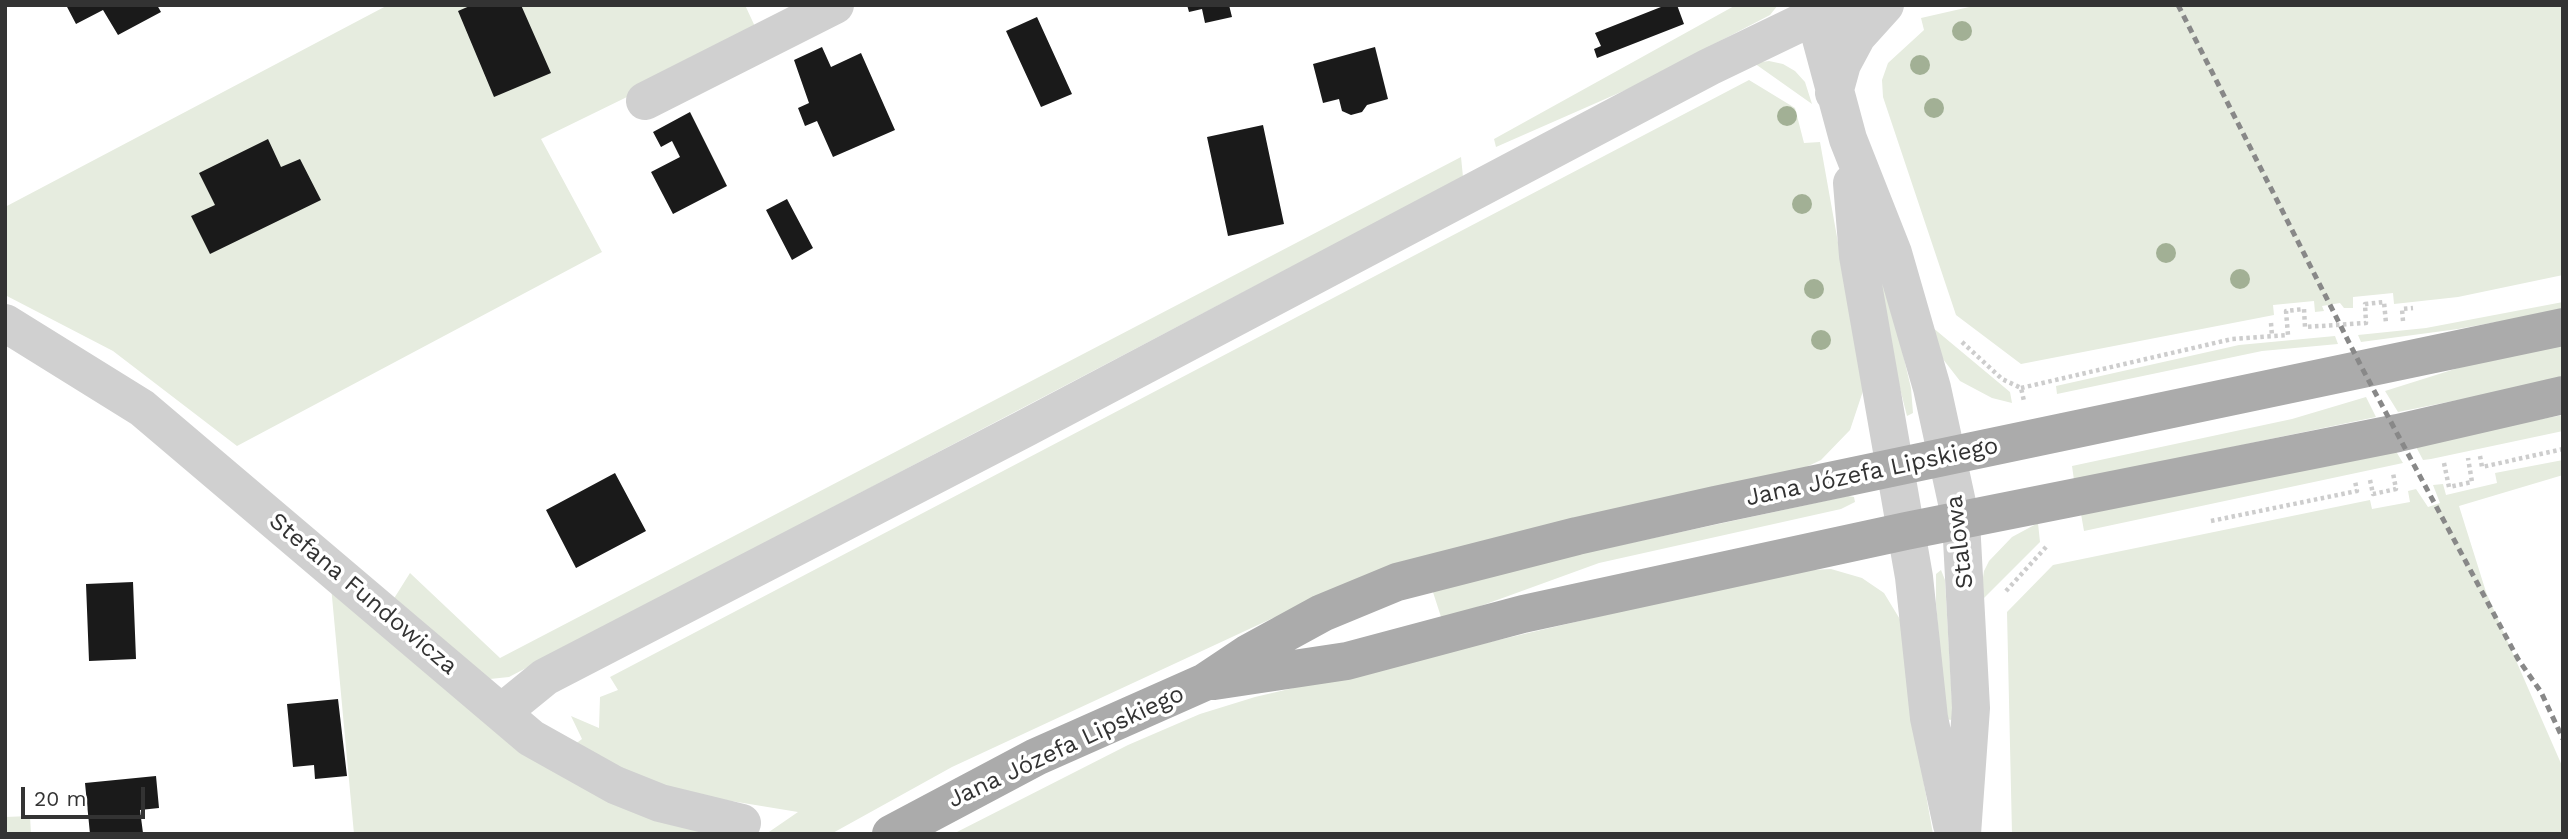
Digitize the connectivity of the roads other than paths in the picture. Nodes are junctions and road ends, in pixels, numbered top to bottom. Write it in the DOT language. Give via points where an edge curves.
graph roads {
  1 [pos="835,5"];
  2 [pos="1861,5"];
  3 [pos="1885,5"];
  4 [pos="1813,11"];
  5 [pos="1835,93"];
  6 [pos="645,101"];
  7 [pos="1847,139"];
  8 [pos="5,323"];
  9 [pos="2563,327"];
  10 [pos="2563,395"];
  11 [pos="1947,457"];
  12 [pos="1894,468"];
  13 [pos="1961,521"];
  14 [pos="1906,531"];
  15 [pos="1205,682"];
  16 [pos="502,712"];
  17 [pos="742,823"];
  18 [pos="891,834"];
  19 [pos="1954,834"];
  20 [pos="1962,834"];
  1 -- 6 [label="street"];
  2 -- 4 [label="street"];
  3 -- 5 [label="street" via="1857,36 1842,64"];
  4 -- 5 [label="street, Stalowa"];
  4 -- 16 [label="street" via="545,677"];
  5 -- 7 [label="street, Stalowa"];
  7 -- 11 [label="street, Stalowa" via="1893,253"];
  7 -- 12 [label="street, Stalowa" via="1858,256"];
  8 -- 16 [label="street, Stefana Fundowicza" via="142,408"];
  9 -- 11 [label="main road, Jana Józefa Lipskiego"];
  10 -- 13 [label="main road, Jana Józefa Lipskiego"];
  11 -- 12 [label="main road, Jana Józefa Lipskiego"];
  11 -- 13 [label="street, Stalowa"];
  12 -- 14 [label="street, Stalowa"];
  12 -- 15 [label="main road, Jana Józefa Lipskiego" via="1577,536 1397,582 1284,632"];
  13 -- 14 [label="main road, Jana Józefa Lipskiego"];
  13 -- 20 [label="street, Stalowa" via="1971,708"];
  14 -- 15 [label="main road, Jana Józefa Lipskiego" via="1523,614 1347,661"];
  14 -- 19 [label="street, Stalowa" via="1929,718"];
  15 -- 18 [label="main road, Jana Józefa Lipskiego" via="1036,757"];
  16 -- 17 [label="street, Stefana Fundowicza" via="531,738 615,785 660,803"];
}
